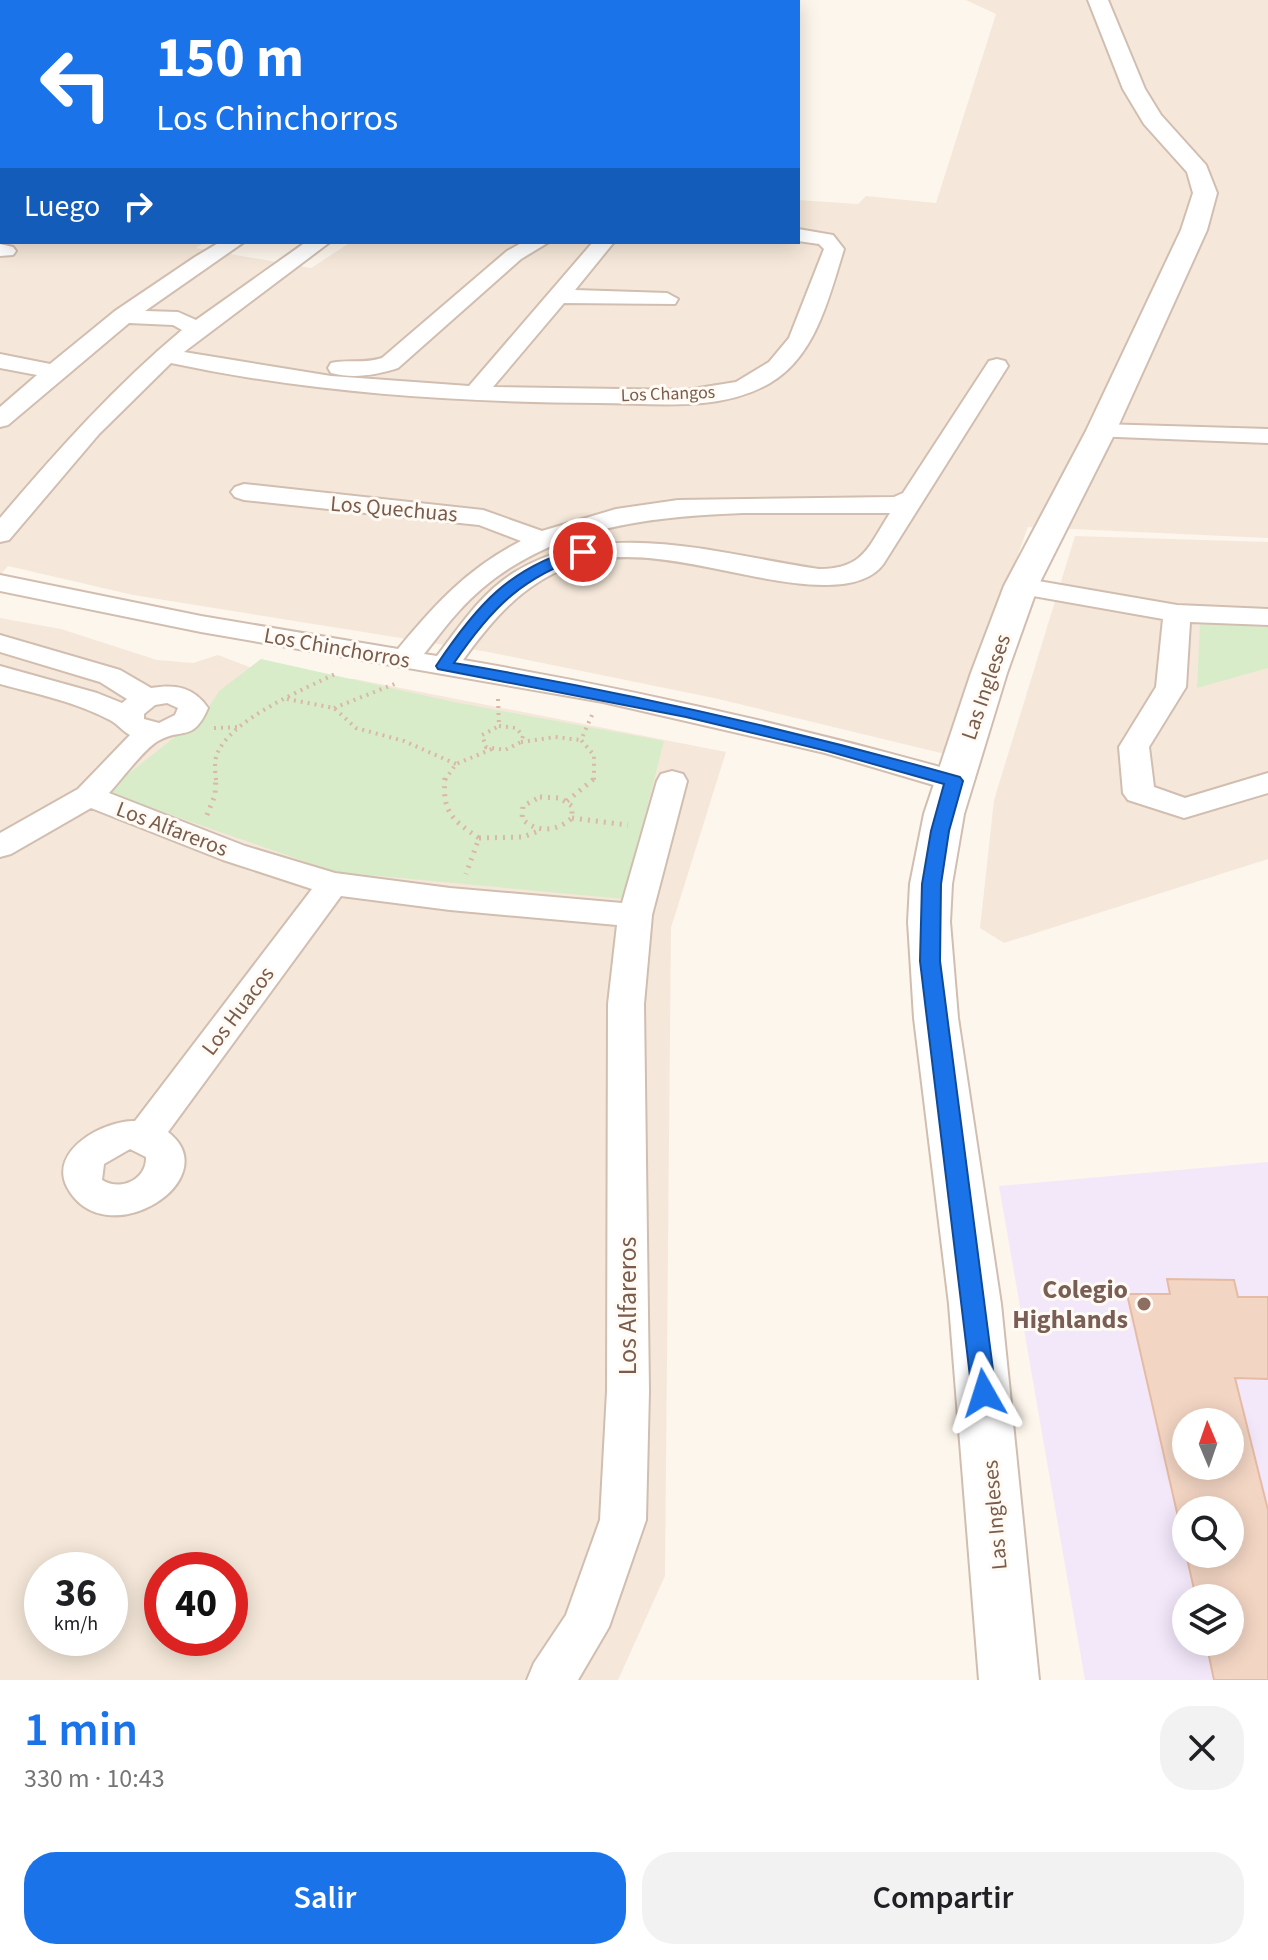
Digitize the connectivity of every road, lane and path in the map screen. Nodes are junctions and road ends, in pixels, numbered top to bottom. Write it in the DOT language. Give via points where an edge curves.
graph roads {
  1 [pos="1098,0"];
  2 [pos="800,235"];
  3 [pos="231,244"];
  4 [pos="317,244"];
  5 [pos="535,244"];
  6 [pos="602,244"];
  7 [pos="558,296"];
  8 [pos="667,299"];
  9 [pos="123,316"];
  10 [pos="184,342"];
  11 [pos="0,361"];
  12 [pos="390,363"];
  13 [pos="997,366"];
  14 [pos="53,372"];
  15 [pos="0,384"];
  16 [pos="385,389"];
  17 [pos="31,392"];
  18 [pos="475,394"];
  19 [pos="0,420"];
  20 [pos="1101,431"];
  21 [pos="1268,436"];
  22 [pos="244,492"];
  23 [pos="912,498"];
  24 [pos="855,507"];
  25 [pos="616,515"];
  26 [pos="890,532"];
  27 [pos="0,534"];
  28 [pos="541,540"];
  29 [pos="622,549"];
  30 [pos="0,583"];
  31 [pos="1021,586"];
  32 [pos="1177,613"];
  33 [pos="1268,617"];
  34 [pos="0,643"];
  35 [pos="373,654"];
  36 [pos="404,660"];
  37 [pos="444,666"];
  38 [pos="0,675"];
  39 [pos="603,693"];
  40 [pos="286,699"];
  41 [pos="334,708"];
  42 [pos="141,716"];
  43 [pos="581,740"];
  44 [pos="521,742"];
  45 [pos="492,749"];
  46 [pos="456,764"];
  47 [pos="672,781"];
  48 [pos="954,781"];
  49 [pos="1268,783"];
  50 [pos="89,796"];
  51 [pos="567,801"];
  52 [pos="572,818"];
  53 [pos="661,828"];
  54 [pos="542,829"];
  55 [pos="479,838"];
  56 [pos="198,839"];
  57 [pos="0,847"];
  58 [pos="333,884"];
  59 [pos="457,899"];
  60 [pos="635,915"];
  61 [pos="144,1137"];
  62 [pos="551,1680"];
  63 [pos="1009,1680"];
  1 -- 20 [label="street, Las Ingleses" via="1134,89 1152,119 1198,170 1205,193 1194,230"];
  2 -- 18 [label="street, Los Changos" via="826,239 834,249 801,339 761,379 719,393 681,396"];
  3 -- 9 [label="street"];
  4 -- 10 [label="street"];
  5 -- 12 [label="street" via="514,255"];
  6 -- 7 [label="street"];
  7 -- 8 [label="street"];
  7 -- 18 [label="street"];
  9 -- 10 [label="street" via="178,319"];
  9 -- 14 [label="street"];
  10 -- 12 [label="street" via="354,370"];
  10 -- 16 [label="street, Los Changos" via="262,375"];
  10 -- 27 [label="street" via="122,396"];
  11 -- 14 [label="street"];
  12 -- 16 [label="street"];
  13 -- 23 [label="street"];
  14 -- 17 [label="street"];
  15 -- 17 [label="street"];
  16 -- 18 [label="street, Los Changos"];
  17 -- 19 [label="street"];
  20 -- 21 [label="street"];
  20 -- 31 [label="street, Las Ingleses"];
  22 -- 28 [label="street, Los Quechuas" via="483,518"];
  23 -- 24 [label="street" via="891,506"];
  23 -- 26 [label="street"];
  24 -- 25 [label="street" via="699,505"];
  24 -- 26 [label="street" via="880,515"];
  25 -- 28 [label="street"];
  25 -- 29 [label="street" via="614,532"];
  26 -- 29 [label="street" via="871,563 840,577"];
  28 -- 36 [label="street" via="474,580"];
  29 -- 37 [label="street" via="564,557 515,583 475,620"];
  30 -- 35 [label="street, Los Chinchorros"];
  31 -- 32 [label="street"];
  31 -- 48 [label="street, Las Ingleses"];
  32 -- 33 [label="street"];
  32 -- 49 [label="street" via="1171,687 1134,747 1139,793 1184,808"];
  34 -- 42 [label="street" via="110,676"];
  35 -- 36 [label="street, Los Chinchorros"];
  35 -- 40 [label="path"];
  36 -- 37 [label="street, Los Chinchorros"];
  37 -- 39 [label="street, Los Chinchorros"];
  37 -- 41 [label="path"];
  38 -- 42 [label="street"];
  39 -- 43 [label="path"];
  39 -- 48 [label="street, Los Chinchorros" via="832,746"];
  40 -- 41 [label="path"];
  40 -- 56 [label="path" via="241,727 221,747 216,792"];
  41 -- 46 [label="path" via="356,728 404,741"];
  42 -- 50 [label="street, Los Alfareros"];
  43 -- 44 [label="path"];
  43 -- 51 [label="path" via="594,755 595,779"];
  44 -- 45 [label="path" via="505,750"];
  44 -- 45 [label="path" via="516,728 492,727 481,739"];
  45 -- 46 [label="path"];
  46 -- 55 [label="path" via="445,778 444,800 454,821"];
  47 -- 53 [label="street, Los Alfareros"];
  48 -- 63 [label="street, Las Ingleses" via="931,884 930,961 975,1304"];
  50 -- 56 [label="street, Los Alfareros"];
  50 -- 57 [label="street, Los Alfareros"];
  51 -- 52 [label="path"];
  51 -- 54 [label="path" via="540,797 523,806 522,819"];
  52 -- 53 [label="path"];
  52 -- 54 [label="path" via="561,827"];
  53 -- 60 [label="street, Los Alfareros"];
  54 -- 55 [label="path" via="523,837"];
  55 -- 59 [label="path"];
  56 -- 58 [label="street, Los Alfareros"];
  58 -- 59 [label="street, Los Alfareros"];
  58 -- 61 [label="street, Los Huacos"];
  59 -- 60 [label="street, Los Alfareros"];
  60 -- 62 [label="street, Los Alfareros" via="626,1004 628,1391 623,1520 585,1627"];
}
